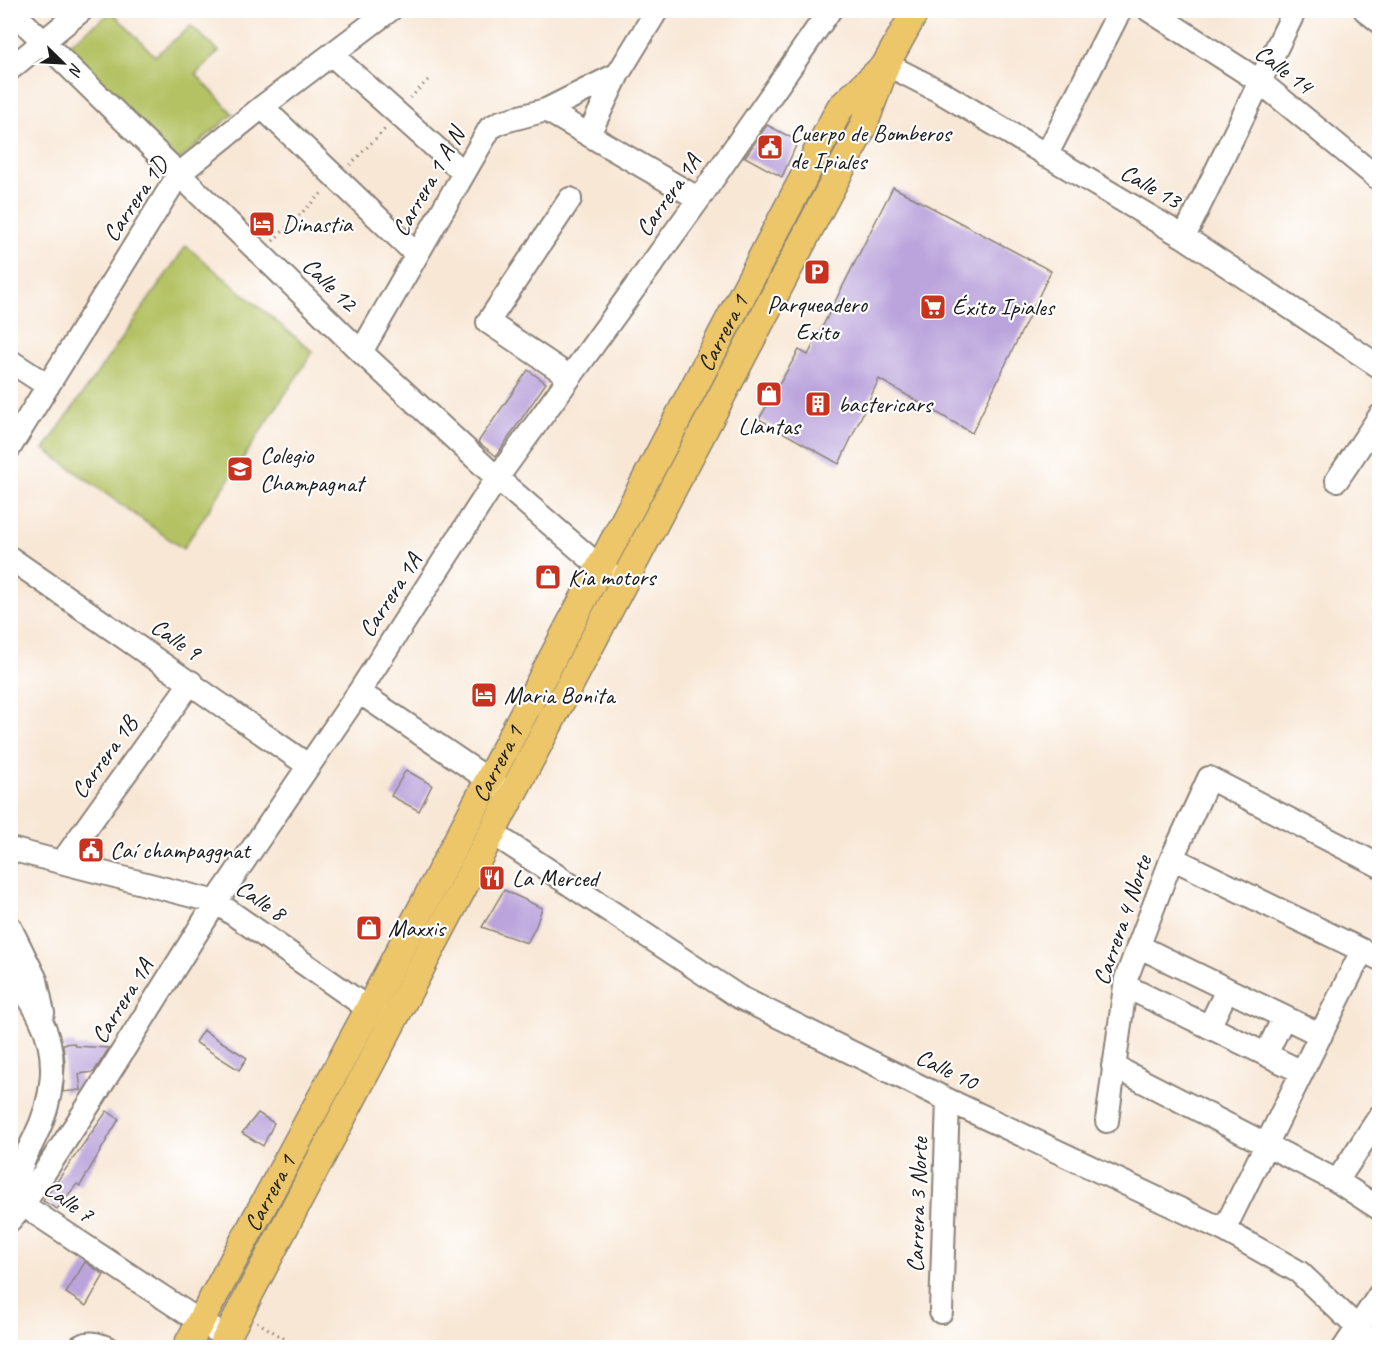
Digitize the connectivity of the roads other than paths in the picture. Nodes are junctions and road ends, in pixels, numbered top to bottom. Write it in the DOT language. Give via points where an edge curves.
graph roads {
  1 [pos="11,10"];
  2 [pos="82,10"];
  3 [pos="390,10"];
  4 [pos="657,10"];
  5 [pos="830,10"];
  6 [pos="916,10"];
  7 [pos="1120,10"];
  8 [pos="1149,10"];
  9 [pos="1295,10"];
  10 [pos="1365,10"];
  11 [pos="1380,22"];
  12 [pos="42,42"];
  13 [pos="332,56"];
  14 [pos="886,64"];
  15 [pos="10,69"];
  16 [pos="618,74"];
  17 [pos="1259,81"];
  18 [pos="262,107"];
  19 [pos="546,110"];
  20 [pos="589,134"];
  21 [pos="1046,156"];
  22 [pos="463,172"];
  23 [pos="179,174"];
  24 [pos="1380,180"];
  25 [pos="570,199"];
  26 [pos="699,199"];
  27 [pos="1184,237"];
  28 [pos="772,238"];
  29 [pos="797,251"];
  30 [pos="417,255"];
  31 [pos="361,352"];
  32 [pos="10,360"];
  33 [pos="1380,368"];
  34 [pos="570,377"];
  35 [pos="48,386"];
  36 [pos="1380,416"];
  37 [pos="10,447"];
  38 [pos="498,478"];
  39 [pos="1337,480"];
  40 [pos="10,558"];
  41 [pos="600,567"];
  42 [pos="622,583"];
  43 [pos="191,682"];
  44 [pos="359,692"];
  45 [pos="309,766"];
  46 [pos="500,788"];
  47 [pos="491,832"];
  48 [pos="10,849"];
  49 [pos="1172,858"];
  50 [pos="62,862"];
  51 [pos="1380,866"];
  52 [pos="216,902"];
  53 [pos="10,927"];
  54 [pos="1138,946"];
  55 [pos="1371,955"];
  56 [pos="10,977"];
  57 [pos="1125,986"];
  58 [pos="1227,990"];
  59 [pos="381,1014"];
  60 [pos="1284,1017"];
  61 [pos="1209,1027"];
  62 [pos="46,1029"];
  63 [pos="1321,1035"];
  64 [pos="1266,1054"];
  65 [pos="1113,1066"];
  66 [pos="1302,1072"];
  67 [pos="948,1100"];
  68 [pos="1380,1116"];
  69 [pos="1107,1121"];
  70 [pos="1266,1145"];
  71 [pos="1337,1181"];
  72 [pos="1380,1209"];
  73 [pos="17,1212"];
  74 [pos="1224,1230"];
  75 [pos="1380,1294"];
  76 [pos="941,1312"];
  77 [pos="200,1321"];
  78 [pos="1357,1326"];
  79 [pos="224,1342"];
  80 [pos="78,1347"];
  81 [pos="108,1347"];
  82 [pos="186,1347"];
  83 [pos="1344,1347"];
  84 [pos="1379,1347"];
  1 -- 12 [label="street, Calle 12"];
  2 -- 12 [label="street"];
  3 -- 13 [label="street, Carrera 1D"];
  4 -- 16 [label="street"];
  5 -- 26 [label="street, Carrera 1A"];
  6 -- 14 [label="main road, Carrera 1"];
  7 -- 21 [label="street"];
  8 -- 17 [label="street, Calle 14"];
  9 -- 17 [label="street"];
  10 -- 11 [label="street"];
  12 -- 15 [label="street"];
  12 -- 23 [label="street, Calle 12"];
  13 -- 18 [label="street, Carrera 1D"];
  13 -- 22 [label="street"];
  14 -- 21 [label="street, Calle 13" via="939,91"];
  14 -- 28 [label="main road, Carrera 1" via="840,108"];
  14 -- 29 [label="main road, Carrera 1" via="863,127"];
  16 -- 19 [label="street, Carrera 1 A N"];
  16 -- 20 [label="street"];
  17 -- 24 [label="street, Calle 14"];
  17 -- 27 [label="street"];
  18 -- 23 [label="street, Carrera 1D"];
  18 -- 30 [label="street"];
  19 -- 20 [label="street"];
  19 -- 22 [label="street, Carrera 1 A N" via="490,128"];
  20 -- 26 [label="street"];
  21 -- 27 [label="street, Calle 13"];
  22 -- 30 [label="street, Carrera 1 A N"];
  23 -- 31 [label="street, Calle 12"];
  23 -- 35 [label="street, Carrera 1D"];
  25 -- 34 [label="street" via="488,322"];
  26 -- 34 [label="street, Carrera 1A"];
  27 -- 33 [label="street, Calle 13"];
  28 -- 29 [label="main road"];
  28 -- 41 [label="main road, Carrera 1"];
  29 -- 42 [label="main road, Carrera 1"];
  30 -- 31 [label="street, Carrera 1 A N"];
  31 -- 38 [label="street, Calle 12"];
  32 -- 35 [label="street"];
  34 -- 38 [label="street, Carrera 1A"];
  35 -- 37 [label="street, Carrera 1D"];
  36 -- 39 [label="street"];
  38 -- 41 [label="street, Calle 12"];
  38 -- 44 [label="street, Carrera 1A"];
  40 -- 43 [label="street, Calle 9"];
  41 -- 42 [label="street, Calle 12"];
  41 -- 46 [label="main road, Carrera 1"];
  42 -- 46 [label="main road, Carrera 1"];
  43 -- 45 [label="street, Calle 9"];
  43 -- 50 [label="street, Carrera 1B"];
  44 -- 45 [label="street, Carrera 1A"];
  44 -- 46 [label="street"];
  45 -- 52 [label="street, Carrera 1A"];
  46 -- 47 [label="main road, Carrera 1"];
  46 -- 59 [label="main road, Carrera 1"];
  47 -- 59 [label="main road, Carrera 1"];
  47 -- 67 [label="street, Calle 10" via="739,997"];
  48 -- 50 [label="street, Calle 8"];
  49 -- 51 [label="street, Carrera 4 Norte" via="1209,778"];
  49 -- 54 [label="street, Carrera 4 Norte"];
  49 -- 55 [label="street"];
  50 -- 52 [label="street, Calle 8"];
  52 -- 59 [label="street, Calle 8"];
  52 -- 73 [label="street, Carrera 1A"];
  53 -- 62 [label="street" via="36,980"];
  54 -- 57 [label="street, Carrera 4 Norte"];
  54 -- 58 [label="street"];
  55 -- 63 [label="street"];
  56 -- 62 [label="street, Calle 7" via="30,999"];
  57 -- 61 [label="street"];
  57 -- 65 [label="street, Carrera 4 Norte"];
  58 -- 60 [label="street"];
  58 -- 61 [label="street"];
  59 -- 77 [label="main road, Carrera 1"];
  59 -- 79 [label="main road, Carrera 1"];
  60 -- 63 [label="street"];
  60 -- 64 [label="street"];
  61 -- 64 [label="street"];
  62 -- 73 [label="street, Calle 7" via="52,1054 52,1084 45,1113 24,1156"];
  63 -- 66 [label="street"];
  64 -- 66 [label="street"];
  65 -- 69 [label="street, Carrera 4 Norte"];
  65 -- 70 [label="street"];
  66 -- 70 [label="street"];
  67 -- 74 [label="street, Calle 10"];
  67 -- 76 [label="street, Carrera 3 Norte"];
  68 -- 71 [label="street"];
  70 -- 71 [label="street"];
  70 -- 74 [label="street"];
  71 -- 72 [label="street"];
  73 -- 77 [label="street, Calle 7"];
  74 -- 78 [label="street, Calle 10" via="1299,1272"];
  75 -- 78 [label="street"];
  77 -- 79 [label="street, Calle 7"];
  77 -- 82 [label="main road, Carrera 1"];
  78 -- 83 [label="street"];
  78 -- 84 [label="street, Calle 10"];
  80 -- 81 [label="street" via="92,1342"];
}
